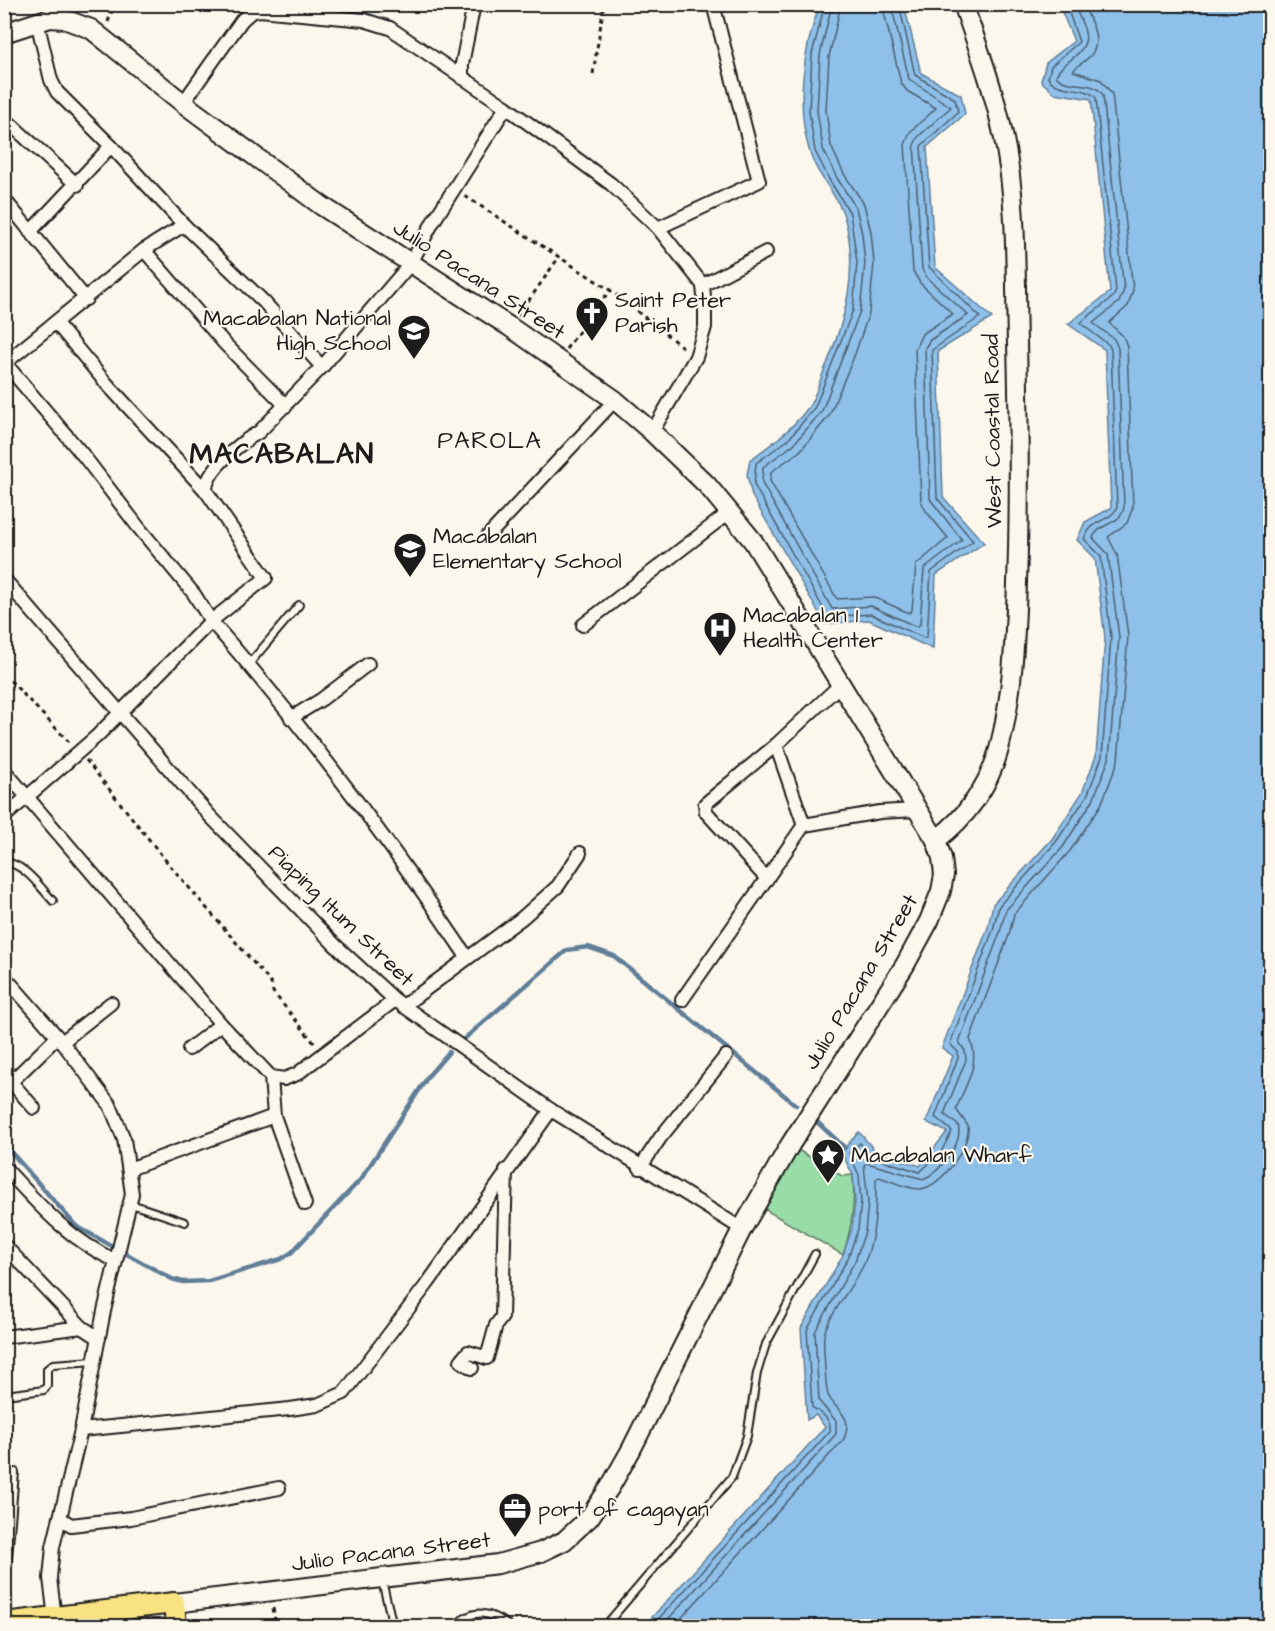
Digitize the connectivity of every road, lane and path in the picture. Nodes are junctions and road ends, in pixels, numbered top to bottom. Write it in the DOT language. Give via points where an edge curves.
graph roads {
  1 [pos="474,4"];
  2 [pos="604,4"];
  3 [pos="713,4"];
  4 [pos="963,4"];
  5 [pos="37,21"];
  6 [pos="4,33"];
  7 [pos="593,74"];
  8 [pos="462,78"];
  9 [pos="183,103"];
  10 [pos="506,107"];
  11 [pos="4,118"];
  12 [pos="111,146"];
  13 [pos="77,185"];
  14 [pos="454,189"];
  15 [pos="4,200"];
  16 [pos="184,225"];
  17 [pos="658,228"];
  18 [pos="30,232"];
  19 [pos="144,250"];
  20 [pos="766,252"];
  21 [pos="559,257"];
  22 [pos="411,263"];
  23 [pos="703,285"];
  24 [pos="610,290"];
  25 [pos="86,299"];
  26 [pos="56,323"];
  27 [pos="510,327"];
  28 [pos="696,357"];
  29 [pos="558,360"];
  30 [pos="5,363"];
  31 [pos="322,367"];
  32 [pos="615,400"];
  33 [pos="285,406"];
  34 [pos="652,432"];
  35 [pos="206,491"];
  36 [pos="731,511"];
  37 [pos="488,536"];
  38 [pos="4,579"];
  39 [pos="299,605"];
  40 [pos="212,621"];
  41 [pos="583,625"];
  42 [pos="249,664"];
  43 [pos="368,664"];
  44 [pos="4,674"];
  45 [pos="840,685"];
  46 [pos="121,713"];
  47 [pos="291,718"];
  48 [pos="776,744"];
  49 [pos="78,751"];
  50 [pos="4,770"];
  51 [pos="27,796"];
  52 [pos="916,810"];
  53 [pos="4,817"];
  54 [pos="804,825"];
  55 [pos="936,840"];
  56 [pos="580,853"];
  57 [pos="4,862"];
  58 [pos="767,879"];
  59 [pos="53,900"];
  60 [pos="467,957"];
  61 [pos="4,976"];
  62 [pos="682,1000"];
  63 [pos="111,1003"];
  64 [pos="399,1003"];
  65 [pos="221,1024"];
  66 [pos="60,1039"];
  67 [pos="189,1049"];
  68 [pos="324,1054"];
  69 [pos="726,1056"];
  70 [pos="271,1077"];
  71 [pos="34,1108"];
  72 [pos="551,1110"];
  73 [pos="274,1116"];
  74 [pos="4,1167"];
  75 [pos="640,1168"];
  76 [pos="129,1169"];
  77 [pos="506,1170"];
  78 [pos="131,1203"];
  79 [pos="305,1204"];
  80 [pos="185,1222"];
  81 [pos="742,1229"];
  82 [pos="4,1245"];
  83 [pos="118,1254"];
  84 [pos="815,1254"];
  85 [pos="11,1261"];
  86 [pos="82,1327"];
  87 [pos="4,1337"];
  88 [pos="99,1338"];
  89 [pos="94,1361"];
  90 [pos="472,1368"];
  91 [pos="13,1394"];
  92 [pos="81,1430"];
  93 [pos="15,1472"];
  94 [pos="279,1488"];
  95 [pos="60,1518"];
  96 [pos="381,1578"];
  97 [pos="5,1583"];
  98 [pos="174,1603"];
  99 [pos="50,1621"];
  100 [pos="6,1623"];
  101 [pos="176,1626"];
  102 [pos="393,1626"];
  103 [pos="455,1626"];
  104 [pos="508,1626"];
  105 [pos="605,1626"];
  1 -- 8 [label="street"];
  2 -- 7 [label="path"];
  3 -- 17 [label="street" via="759,181"];
  4 -- 55 [label="main road, West Coastal Road" via="1004,135 1011,188 1018,413 1015,647 998,751 971,807 955,827"];
  5 -- 6 [label="main road, Julio Pacana Street"];
  5 -- 9 [label="main road, Julio Pacana Street" via="64,19 91,28"];
  5 -- 12 [label="street" via="57,92"];
  8 -- 9 [label="street" via="390,28 376,23 260,10 242,21"];
  8 -- 10 [label="street"];
  9 -- 22 [label="main road, Julio Pacana Street" via="322,206"];
  10 -- 14 [label="street"];
  10 -- 17 [label="street" via="611,184"];
  11 -- 13 [label="street"];
  12 -- 13 [label="street"];
  12 -- 16 [label="street"];
  13 -- 18 [label="street"];
  14 -- 21 [label="path"];
  14 -- 22 [label="street"];
  15 -- 18 [label="street"];
  16 -- 19 [label="street"];
  16 -- 31 [label="street" via="264,302"];
  17 -- 23 [label="street"];
  18 -- 25 [label="street"];
  19 -- 25 [label="street"];
  19 -- 33 [label="street"];
  20 -- 23 [label="street"];
  21 -- 24 [label="path"];
  21 -- 27 [label="path"];
  22 -- 27 [label="main road, Julio Pacana Street"];
  22 -- 31 [label="street"];
  23 -- 28 [label="street" via="705,327"];
  24 -- 28 [label="path"];
  24 -- 29 [label="path"];
  25 -- 26 [label="street"];
  26 -- 30 [label="street"];
  26 -- 35 [label="street"];
  27 -- 29 [label="main road, Julio Pacana Street"];
  28 -- 34 [label="street"];
  29 -- 32 [label="main road, Julio Pacana Street"];
  30 -- 40 [label="street" via="83,454"];
  31 -- 33 [label="street"];
  32 -- 34 [label="main road, Julio Pacana Street"];
  32 -- 37 [label="street"];
  33 -- 35 [label="street" via="215,468"];
  34 -- 36 [label="main road, Julio Pacana Street"];
  35 -- 40 [label="street" via="266,576"];
  36 -- 41 [label="street"];
  36 -- 45 [label="main road, Julio Pacana Street" via="776,577"];
  38 -- 46 [label="street, Piaping Itum Street"];
  39 -- 42 [label="lane"];
  40 -- 42 [label="street"];
  40 -- 46 [label="street"];
  42 -- 47 [label="street"];
  43 -- 47 [label="street"];
  44 -- 49 [label="path"];
  45 -- 48 [label="street"];
  45 -- 52 [label="main road, Julio Pacana Street"];
  46 -- 49 [label="street"];
  46 -- 64 [label="street, Piaping Itum Street" via="210,816 334,944"];
  47 -- 60 [label="street" via="404,864"];
  48 -- 54 [label="street"];
  48 -- 58 [label="street" via="705,804 706,812"];
  49 -- 51 [label="street"];
  49 -- 68 [label="path" via="271,983 273,992"];
  50 -- 51 [label="street"];
  51 -- 53 [label="street"];
  51 -- 65 [label="street"];
  52 -- 54 [label="street"];
  52 -- 55 [label="main road, Julio Pacana Street"];
  54 -- 58 [label="street"];
  55 -- 81 [label="main road, Julio Pacana Street" via="944,875 942,891 929,921 789,1145"];
  56 -- 60 [label="street" via="550,892 522,918"];
  57 -- 59 [label="lane" via="22,869"];
  58 -- 62 [label="street"];
  60 -- 64 [label="street"];
  61 -- 66 [label="street"];
  63 -- 66 [label="street"];
  64 -- 68 [label="street"];
  64 -- 72 [label="street, Piaping Itum Street"];
  65 -- 67 [label="street"];
  65 -- 70 [label="street"];
  66 -- 71 [label="street" via="12,1082"];
  66 -- 76 [label="street" via="110,1105 124,1139"];
  68 -- 70 [label="street" via="297,1074 284,1079"];
  69 -- 75 [label="street"];
  70 -- 73 [label="street"];
  72 -- 75 [label="street, Piaping Itum Street"];
  72 -- 77 [label="street"];
  73 -- 76 [label="street"];
  73 -- 79 [label="street"];
  74 -- 83 [label="street" via="55,1222 78,1239"];
  75 -- 81 [label="street, Piaping Itum Street"];
  76 -- 78 [label="street"];
  77 -- 90 [label="street" via="502,1317 487,1358 468,1352 460,1361"];
  77 -- 92 [label="street" via="428,1283 344,1393 317,1405 290,1409"];
  78 -- 80 [label="lane"];
  78 -- 83 [label="street"];
  81 -- 96 [label="main road, Julio Pacana Street" via="632,1450 579,1529 521,1559"];
  82 -- 85 [label="street"];
  83 -- 88 [label="street"];
  84 -- 105 [label="lane" via="766,1344 747,1436 732,1477"];
  85 -- 86 [label="street"];
  86 -- 87 [label="street"];
  86 -- 88 [label="street"];
  88 -- 89 [label="street"];
  89 -- 91 [label="lane" via="50,1366 44,1390"];
  89 -- 92 [label="street"];
  92 -- 95 [label="street"];
  93 -- 97 [label="lane"];
  94 -- 95 [label="street" via="131,1518 71,1525"];
  95 -- 99 [label="street" via="53,1547"];
  96 -- 98 [label="main road, Julio Pacana Street"];
  96 -- 102 [label="lane"];
  97 -- 100 [label="lane"];
  98 -- 99 [label="main road, Julio Pacana Street"];
  98 -- 101 [label="main road"];
  99 -- 100 [label="main road, Julio Pacana Street"];
  103 -- 104 [label="lane" via="468,1615 480,1612 497,1617"];
}
